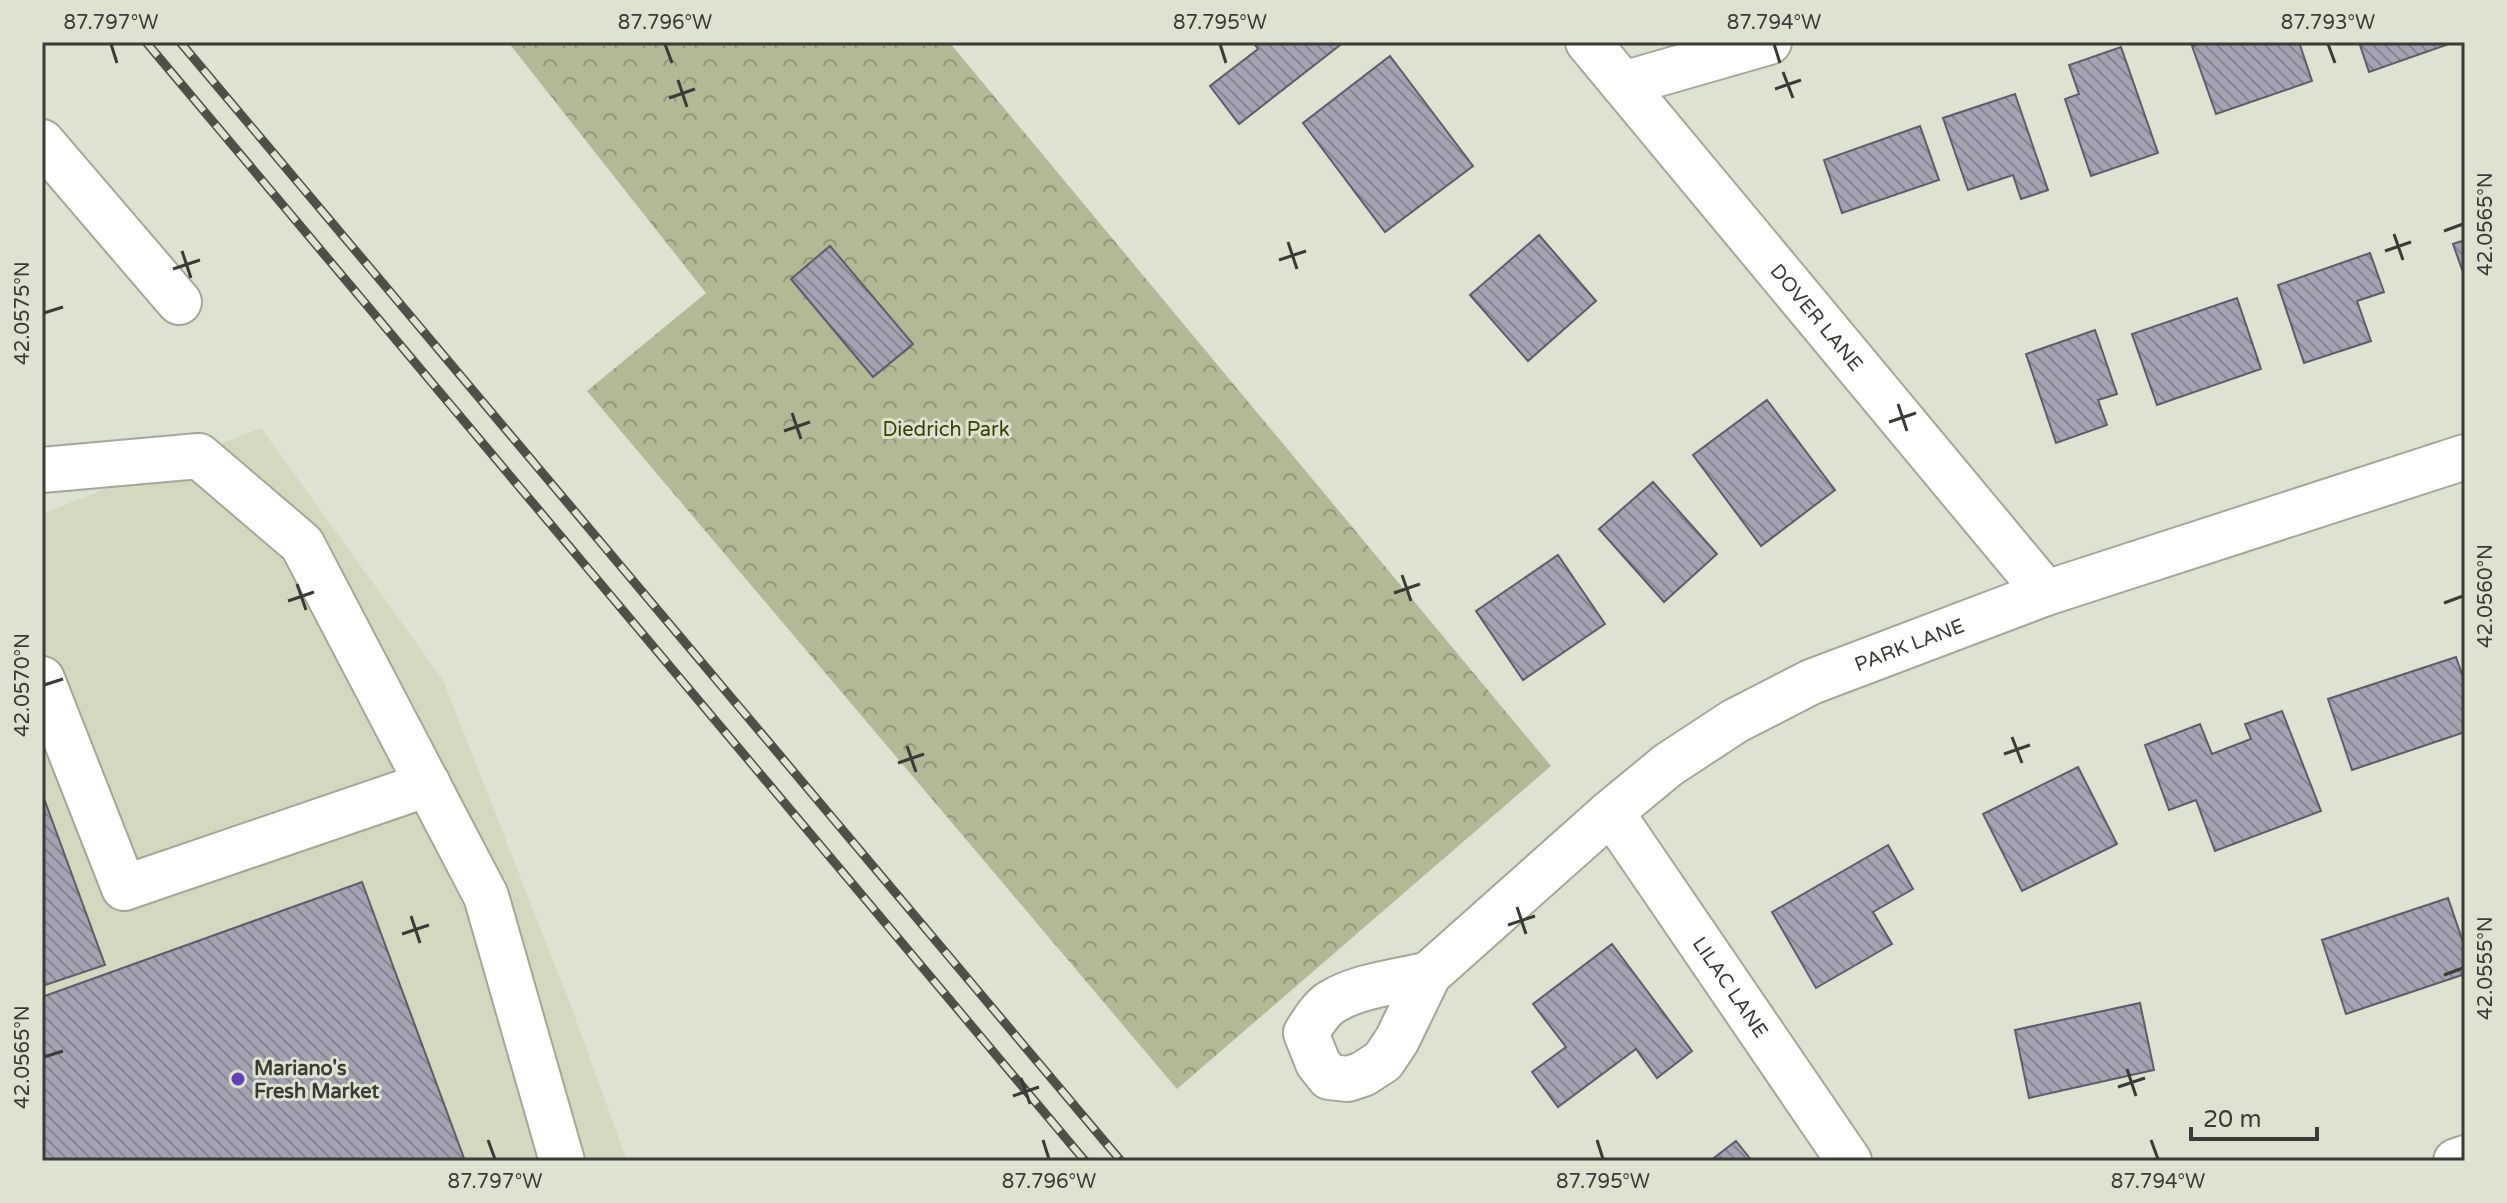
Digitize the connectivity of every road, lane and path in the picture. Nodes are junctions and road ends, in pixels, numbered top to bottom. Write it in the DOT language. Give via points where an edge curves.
graph roads {
  1 [pos="1588,42"];
  2 [pos="1769,42"];
  3 [pos="1623,84"];
  4 [pos="42,142"];
  5 [pos="179,302"];
  6 [pos="2465,457"];
  7 [pos="42,470"];
  8 [pos="2046,593"];
  9 [pos="42,679"];
  10 [pos="428,784"];
  11 [pos="1611,812"];
  12 [pos="1429,974"];
  13 [pos="2465,1158"];
  14 [pos="562,1161"];
  15 [pos="1849,1161"];
  16 [pos="2456,1161"];
  1 -- 3 [label="street, DOVER LANE"];
  2 -- 3 [label="street"];
  3 -- 8 [label="street, DOVER LANE"];
  4 -- 5 [label="street"];
  6 -- 8 [label="street, PARK LANE"];
  7 -- 10 [label="street" via="199,456 302,544"];
  8 -- 11 [label="street, PARK LANE" via="1811,682 1735,721 1668,765"];
  9 -- 10 [label="street" via="124,888"];
  10 -- 14 [label="street" via="486,896"];
  11 -- 12 [label="street, PARK LANE"];
  11 -- 15 [label="street, LILAC LANE"];
  13 -- 16 [label="street"];
}
